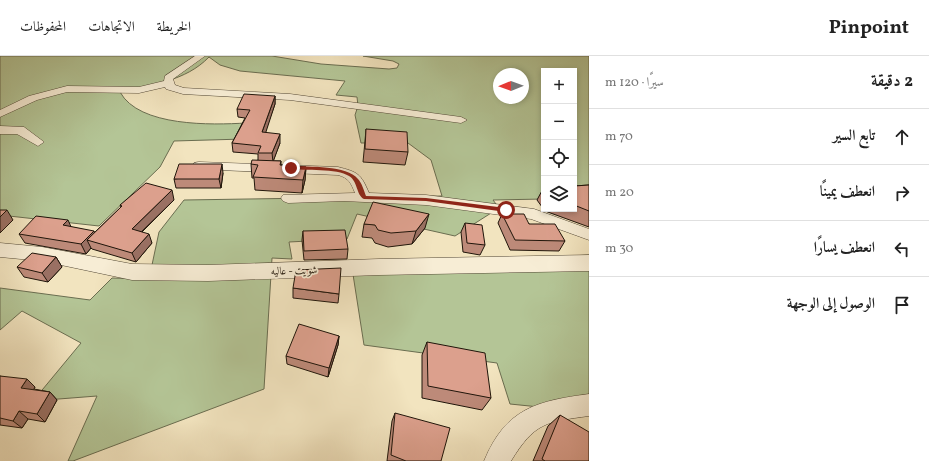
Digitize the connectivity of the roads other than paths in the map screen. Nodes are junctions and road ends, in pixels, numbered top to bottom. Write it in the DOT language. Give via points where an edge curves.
graph roads {
  1 [pos="201,56"];
  2 [pos="168,82"];
  3 [pos="0,114"];
  4 [pos="461,120"];
  5 [pos="0,130"];
  6 [pos="38,142"];
  7 [pos="184,166"];
  8 [pos="288,198"];
  9 [pos="364,198"];
  10 [pos="589,235"];
  11 [pos="0,250"];
  12 [pos="589,263"];
  13 [pos="589,405"];
  14 [pos="497,461"];
  1 -- 2 [label="street" via="168,78"];
  2 -- 3 [label="street" via="139,90 67,89 33,98"];
  2 -- 4 [label="street" via="170,87 183,91 290,98"];
  5 -- 6 [label="street" via="20,130"];
  7 -- 9 [label="street" via="338,171 350,174 357,180"];
  8 -- 9 [label="street"];
  9 -- 10 [label="street" via="426,200 527,213"];
  11 -- 12 [label="street, شويت - عاليه" via="42,254 132,272 208,273"];
  13 -- 14 [label="street" via="550,411 529,420"];
}
